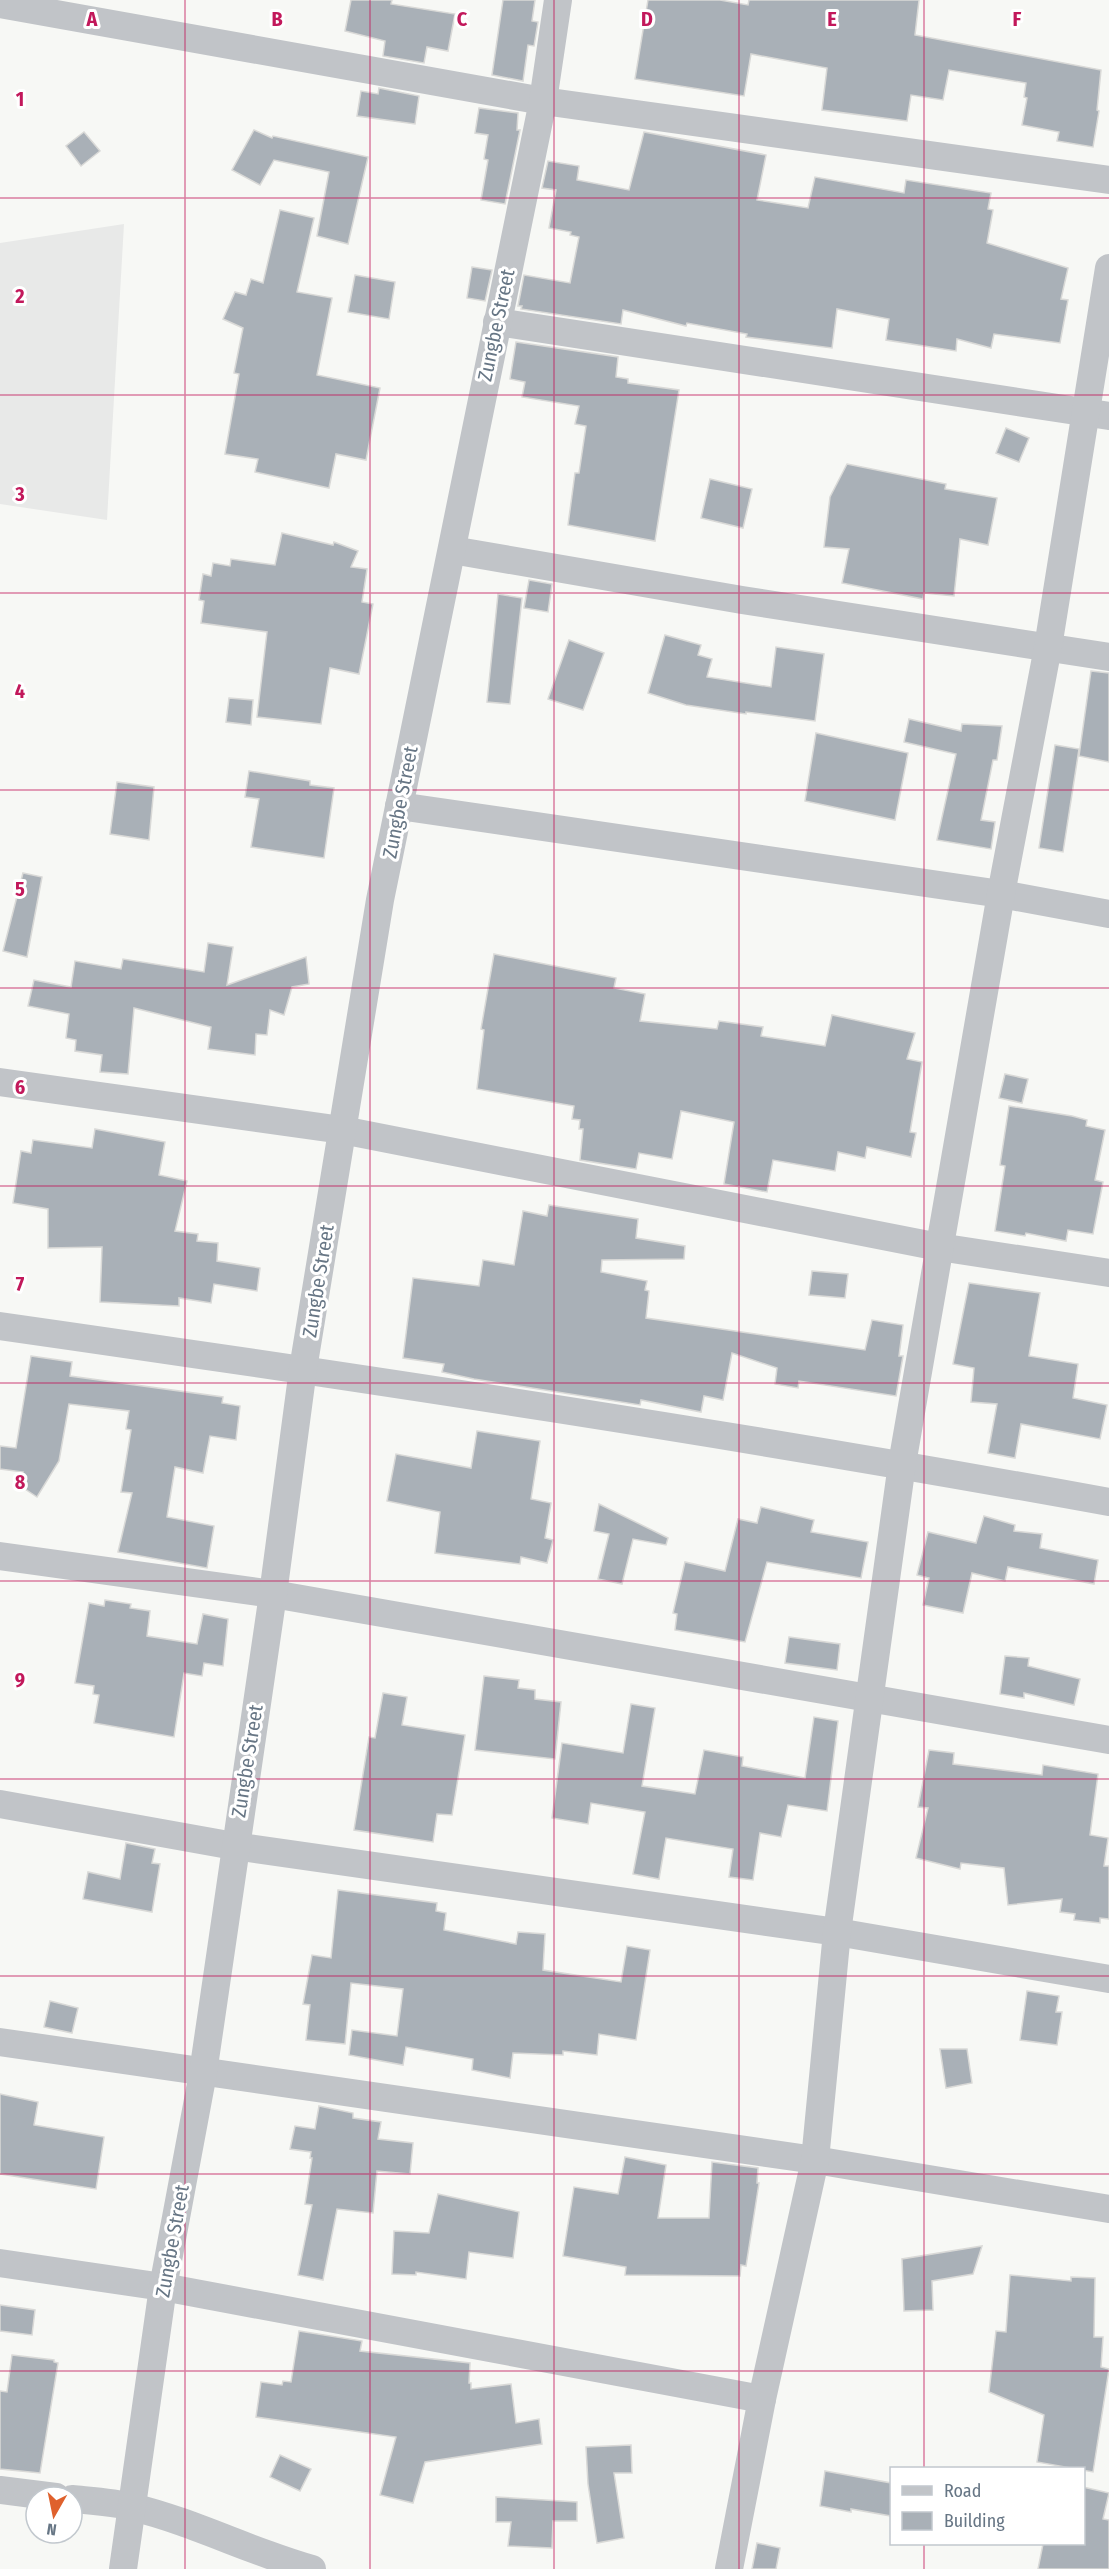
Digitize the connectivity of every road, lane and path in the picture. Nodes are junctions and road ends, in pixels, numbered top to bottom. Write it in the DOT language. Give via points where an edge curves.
graph roads {
  1 [pos="558,0"];
  2 [pos="0,4"];
  3 [pos="543,101"];
  4 [pos="1109,180"];
  5 [pos="1109,268"];
  6 [pos="496,322"];
  7 [pos="1098,414"];
  8 [pos="452,550"];
  9 [pos="1048,647"];
  10 [pos="1109,657"];
  11 [pos="399,806"];
  12 [pos="1001,894"];
  13 [pos="1109,914"];
  14 [pos="0,1082"];
  15 [pos="342,1130"];
  16 [pos="939,1247"];
  17 [pos="1109,1273"];
  18 [pos="0,1326"];
  19 [pos="303,1369"];
  20 [pos="902,1464"];
  21 [pos="1109,1502"];
  22 [pos="0,1556"];
  23 [pos="273,1594"];
  24 [pos="871,1699"];
  25 [pos="1109,1740"];
  26 [pos="0,1804"];
  27 [pos="234,1846"];
  28 [pos="837,1932"];
  29 [pos="1109,1979"];
  30 [pos="0,2042"];
  31 [pos="202,2073"];
  32 [pos="815,2160"];
  33 [pos="1109,2209"];
  34 [pos="0,2263"];
  35 [pos="163,2287"];
  36 [pos="762,2399"];
  37 [pos="0,2490"];
  38 [pos="24,2493"];
  39 [pos="84,2500"];
  40 [pos="131,2506"];
  41 [pos="123,2569"];
  42 [pos="312,2569"];
  43 [pos="729,2569"];
  1 -- 3 [label="street, Zungbe Street"];
  2 -- 3 [label="street"];
  3 -- 4 [label="street"];
  3 -- 6 [label="street, Zungbe Street"];
  5 -- 7 [label="street"];
  6 -- 7 [label="street"];
  6 -- 8 [label="street, Zungbe Street"];
  7 -- 9 [label="street"];
  8 -- 9 [label="street"];
  8 -- 11 [label="street, Zungbe Street"];
  9 -- 10 [label="street"];
  9 -- 12 [label="street"];
  11 -- 12 [label="street"];
  11 -- 15 [label="street, Zungbe Street"];
  12 -- 13 [label="street"];
  12 -- 16 [label="street"];
  14 -- 15 [label="street"];
  15 -- 16 [label="street"];
  15 -- 19 [label="street, Zungbe Street"];
  16 -- 17 [label="street"];
  16 -- 20 [label="street"];
  18 -- 19 [label="street"];
  19 -- 20 [label="street"];
  19 -- 23 [label="street, Zungbe Street"];
  20 -- 21 [label="street"];
  20 -- 24 [label="street"];
  22 -- 23 [label="street"];
  23 -- 24 [label="street"];
  23 -- 27 [label="street, Zungbe Street"];
  24 -- 25 [label="street"];
  24 -- 28 [label="street"];
  26 -- 27 [label="street"];
  27 -- 28 [label="street"];
  27 -- 31 [label="street, Zungbe Street"];
  28 -- 29 [label="street"];
  28 -- 32 [label="street"];
  30 -- 31 [label="street"];
  31 -- 32 [label="street"];
  31 -- 35 [label="street, Zungbe Street"];
  32 -- 33 [label="street"];
  32 -- 36 [label="street"];
  34 -- 35 [label="street"];
  35 -- 36 [label="street"];
  35 -- 40 [label="street, Zungbe Street"];
  36 -- 43 [label="street"];
  37 -- 38 [label="street"];
  39 -- 40 [label="street"];
  40 -- 41 [label="street, Zungbe Street"];
  40 -- 42 [label="street"];
}
